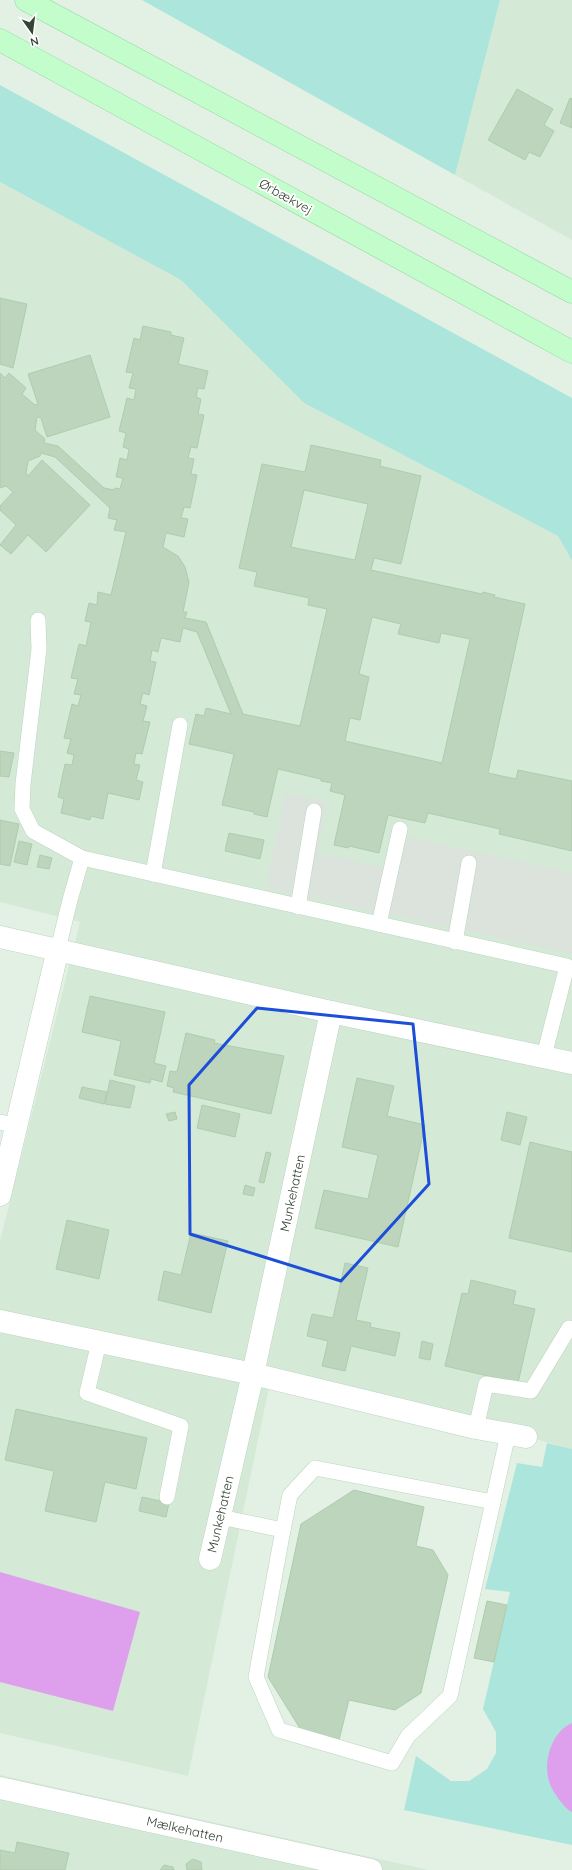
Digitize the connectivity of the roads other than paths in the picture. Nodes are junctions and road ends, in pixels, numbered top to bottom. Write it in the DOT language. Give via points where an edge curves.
graph roads {
  1 [pos="26,0"];
  2 [pos="0,40"];
  3 [pos="572,292"];
  4 [pos="572,352"];
  5 [pos="38,620"];
  6 [pos="180,725"];
  7 [pos="314,811"];
  8 [pos="400,829"];
  9 [pos="82,858"];
  10 [pos="469,863"];
  11 [pos="153,874"];
  12 [pos="298,907"];
  13 [pos="378,924"];
  14 [pos="0,936"];
  15 [pos="455,942"];
  16 [pos="58,949"];
  17 [pos="331,1012"];
  18 [pos="544,1056"];
  19 [pos="572,1063"];
  20 [pos="8,1124"];
  21 [pos="0,1195"];
  22 [pos="0,1321"];
  23 [pos="569,1328"];
  24 [pos="99,1342"];
  25 [pos="253,1374"];
  26 [pos="476,1428"];
  27 [pos="517,1436"];
  28 [pos="167,1497"];
  29 [pos="493,1502"];
  30 [pos="220,1518"];
  31 [pos="283,1530"];
  32 [pos="210,1559"];
  33 [pos="0,1788"];
  34 [pos="371,1870"];
  1 -- 3 [label="main road"];
  2 -- 4 [label="main road, Ørbækvej"];
  5 -- 9 [label="lane" via="39,648 22,809 33,831"];
  6 -- 11 [label="lane"];
  7 -- 12 [label="lane"];
  8 -- 13 [label="lane"];
  9 -- 11 [label="lane"];
  9 -- 16 [label="lane"];
  10 -- 15 [label="lane"];
  11 -- 12 [label="lane"];
  12 -- 13 [label="lane"];
  13 -- 15 [label="lane"];
  14 -- 16 [label="street"];
  15 -- 18 [label="lane" via="567,966"];
  16 -- 17 [label="street"];
  16 -- 20 [label="street"];
  17 -- 18 [label="street"];
  17 -- 25 [label="street, Munkehatten"];
  18 -- 19 [label="street"];
  20 -- 21 [label="street"];
  22 -- 24 [label="street"];
  23 -- 26 [label="lane" via="531,1391 486,1384"];
  24 -- 25 [label="street"];
  24 -- 28 [label="lane" via="87,1393 182,1426"];
  25 -- 26 [label="street"];
  25 -- 30 [label="street, Munkehatten"];
  26 -- 27 [label="street"];
  27 -- 29 [label="lane"];
  29 -- 31 [label="lane" via="315,1468 290,1495"];
  29 -- 31 [label="lane" via="450,1696 408,1736 392,1763 279,1730 256,1677"];
  30 -- 31 [label="lane"];
  30 -- 32 [label="street, Munkehatten"];
  33 -- 34 [label="street, Mælkehatten"];
}
